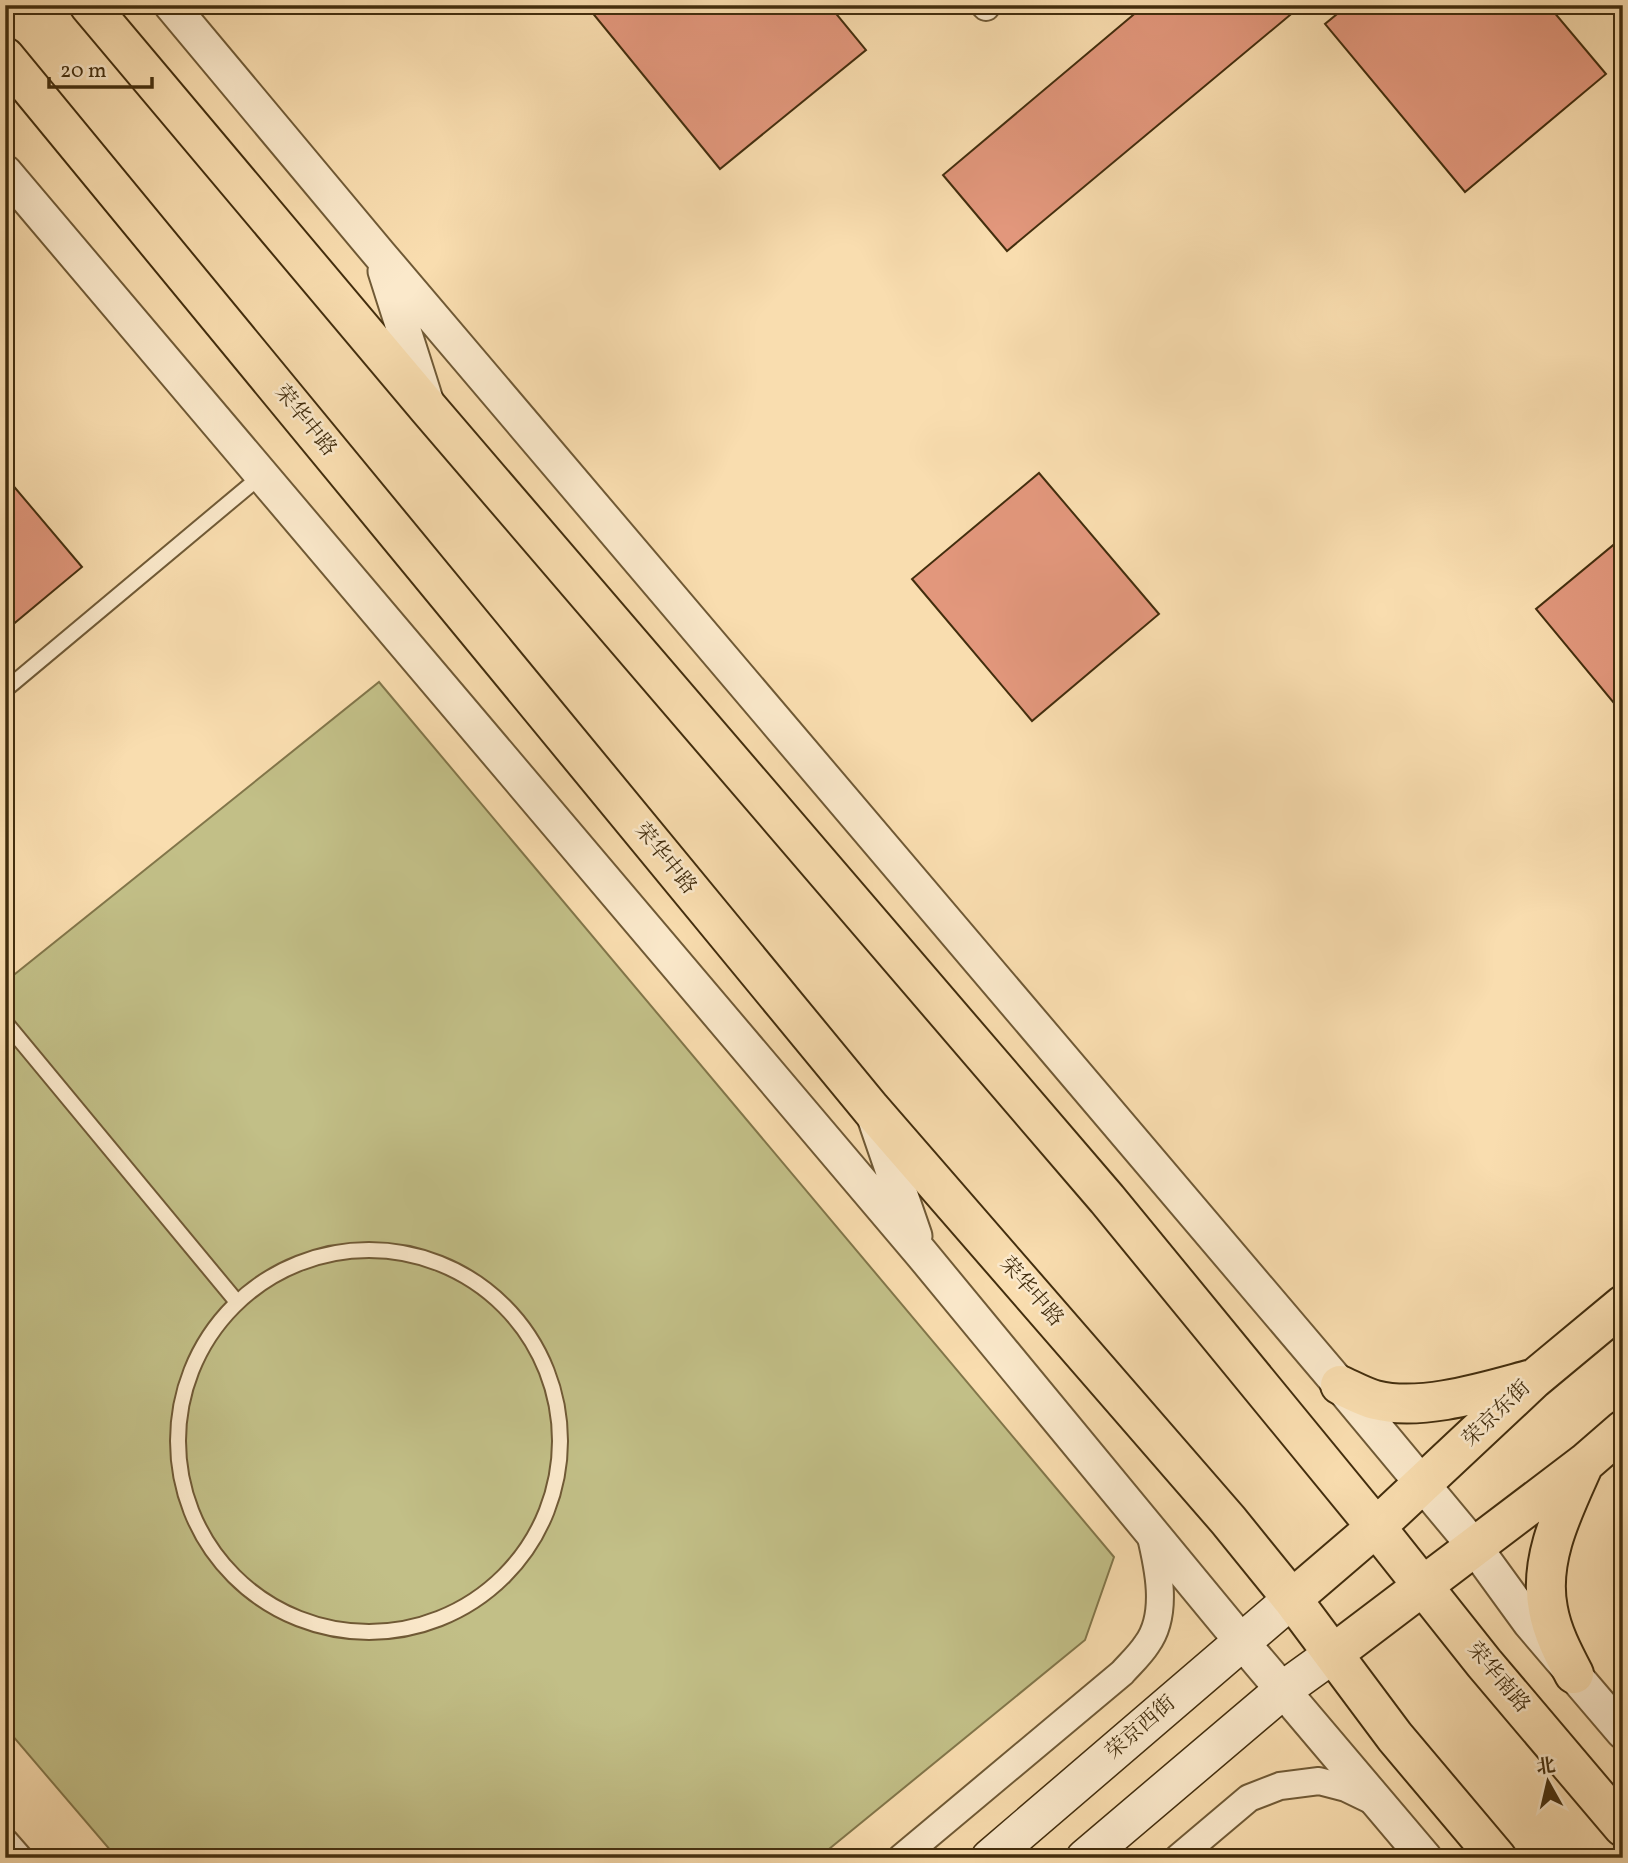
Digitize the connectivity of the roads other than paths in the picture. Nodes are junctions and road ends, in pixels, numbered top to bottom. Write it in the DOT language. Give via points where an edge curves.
graph roads {
  1 [pos="89,5"];
  2 [pos="171,5"];
  3 [pos="5,57"];
  4 [pos="5,172"];
  5 [pos="380,255"];
  6 [pos="429,409"];
  7 [pos="262,475"];
  8 [pos="5,690"];
  9 [pos="5,1022"];
  10 [pos="871,1109"];
  11 [pos="920,1253"];
  12 [pos="237,1302"];
  13 [pos="1623,1305"];
  14 [pos="1534,1378"];
  15 [pos="1340,1385"];
  16 [pos="1623,1430"];
  17 [pos="1585,1462"];
  18 [pos="1422,1484"];
  19 [pos="1376,1527"];
  20 [pos="1149,1528"];
  21 [pos="1474,1546"];
  22 [pos="1423,1586"];
  23 [pos="1292,1599"];
  24 [pos="1242,1642"];
  25 [pos="1333,1654"];
  26 [pos="1574,1674"];
  27 [pos="1283,1689"];
  28 [pos="1623,1732"];
  29 [pos="1380,1805"];
  30 [pos="1623,1827"];
  31 [pos="5,1842"];
  32 [pos="19,1858"];
  33 [pos="901,1858"];
  34 [pos="990,1858"];
  35 [pos="1085,1858"];
  36 [pos="1178,1858"];
  37 [pos="1425,1858"];
  38 [pos="1497,1858"];
  1 -- 6 [label="main road"];
  2 -- 5 [label="street"];
  3 -- 10 [label="main road, 荣华中路"];
  4 -- 7 [label="street"];
  5 -- 6 [label="street"];
  5 -- 15 [label="street"];
  6 -- 19 [label="main road" via="1107,1199"];
  7 -- 8 [label="lane"];
  7 -- 11 [label="street"];
  9 -- 12 [label="lane"];
  10 -- 11 [label="street"];
  10 -- 23 [label="main road, 荣华中路"];
  11 -- 20 [label="street"];
  12 -- 12 [label="lane" via="199,1352 179,1412 179,1450 180,1475 200,1534 240,1583 293,1618 354,1633 417,1627 475,1602 522,1558 552,1503 562,1440 551,1378 520,1322 473,1280 415,1255 351,1250 290,1267"];
  13 -- 14 [label="main road, 荣京东街"];
  14 -- 15 [label="main road" via="1457,1399 1407,1403 1376,1400"];
  14 -- 18 [label="main road, 荣京东街"];
  15 -- 18 [label="street"];
  16 -- 17 [label="main road"];
  17 -- 21 [label="main road"];
  17 -- 26 [label="main road" via="1563,1512 1546,1582 1557,1642"];
  18 -- 19 [label="main road, 荣京东街"];
  18 -- 21 [label="street"];
  19 -- 22 [label="main road, 荣华南路"];
  19 -- 23 [label="main road, 荣京东街"];
  20 -- 24 [label="street"];
  20 -- 33 [label="street" via="1161,1598 1149,1643 1122,1673"];
  21 -- 22 [label="main road"];
  21 -- 26 [label="street"];
  22 -- 25 [label="main road"];
  22 -- 30 [label="main road, 荣华南路"];
  23 -- 24 [label="main road, 荣京西街"];
  23 -- 25 [label="main road, 荣华中路"];
  24 -- 27 [label="street"];
  24 -- 34 [label="main road, 荣京西街"];
  25 -- 27 [label="main road"];
  25 -- 38 [label="main road" via="1395,1737"];
  26 -- 28 [label="street"];
  27 -- 29 [label="street"];
  27 -- 35 [label="main road"];
  29 -- 36 [label="street" via="1319,1781 1280,1786 1250,1798"];
  29 -- 37 [label="street"];
  31 -- 32 [label="street"];
}
